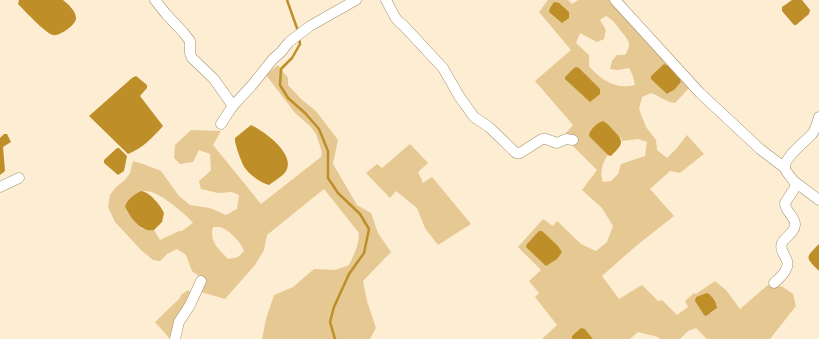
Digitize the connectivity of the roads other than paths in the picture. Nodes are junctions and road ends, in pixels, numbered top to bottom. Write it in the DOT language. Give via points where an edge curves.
graph roads {
  1 [pos="155,0"];
  2 [pos="356,0"];
  3 [pos="386,0"];
  4 [pos="615,0"];
  5 [pos="233,106"];
  6 [pos="819,117"];
  7 [pos="221,124"];
  8 [pos="573,140"];
  9 [pos="785,168"];
  10 [pos="19,178"];
  11 [pos="795,182"];
  12 [pos="0,187"];
  13 [pos="819,200"];
  14 [pos="201,281"];
  15 [pos="774,283"];
  16 [pos="175,339"];
  1 -- 5 [label="street" via="190,41 192,58 214,79"];
  2 -- 5 [label="street" via="297,35"];
  3 -- 8 [label="street" via="398,21 443,68 474,117 516,152 520,153 542,139 557,143 566,139"];
  4 -- 9 [label="street" via="700,93 760,149"];
  5 -- 7 [label="street"];
  6 -- 9 [label="street" via="812,134 786,161"];
  9 -- 11 [label="street"];
  10 -- 12 [label="street"];
  11 -- 13 [label="street"];
  11 -- 15 [label="street" via="796,186 785,203 795,225 781,247 787,259 787,267"];
  14 -- 16 [label="street" via="179,322"];
}
